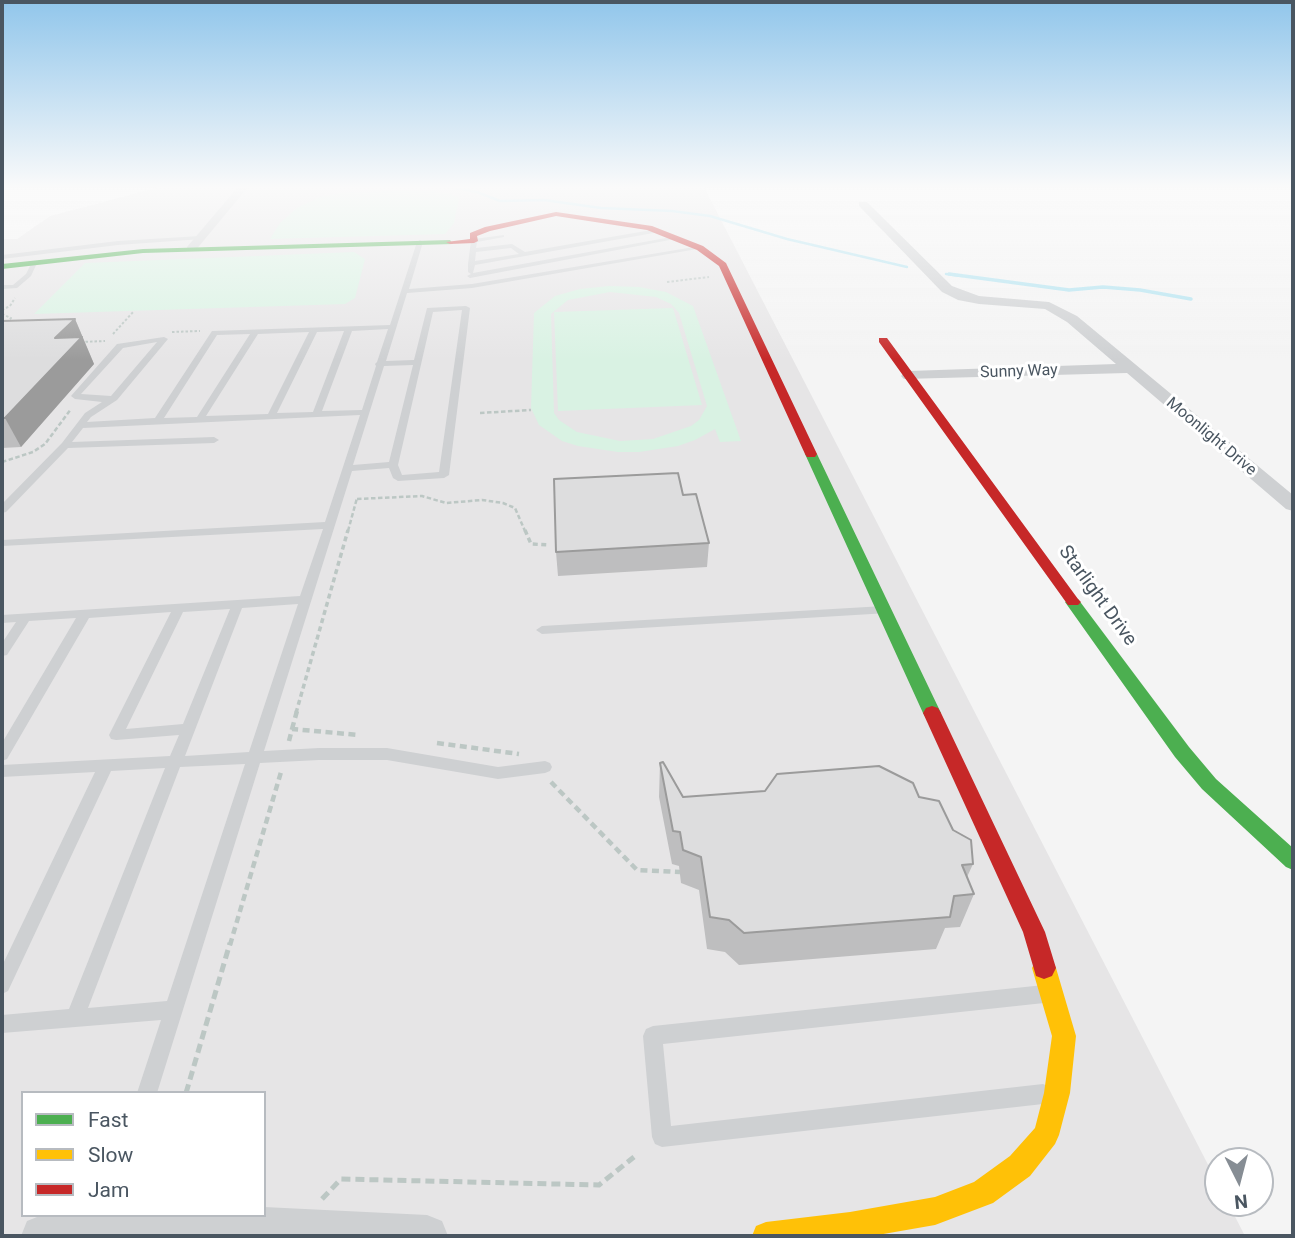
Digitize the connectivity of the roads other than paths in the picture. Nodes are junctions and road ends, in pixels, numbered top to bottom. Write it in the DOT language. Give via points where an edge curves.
graph roads {
  1 [pos="103,245"];
  2 [pos="181,245"];
  3 [pos="419,245"];
  4 [pos="469,245"];
  5 [pos="473,245"];
  6 [pos="581,245"];
  7 [pos="640,245"];
  8 [pos="693,245"];
  9 [pos="901,245"];
  10 [pos="513,246"];
  11 [pos="700,248"];
  12 [pos="525,255"];
  13 [pos="2,257"];
  14 [pos="34,263"];
  15 [pos="471,264"];
  16 [pos="2,267"];
  17 [pos="470,276"];
  18 [pos="2,287"];
  19 [pos="15,287"];
  20 [pos="469,287"];
  21 [pos="403,291"];
  22 [pos="2,296"];
  23 [pos="391,327"];
  24 [pos="349,328"];
  25 [pos="314,330"];
  26 [pos="255,332"];
  27 [pos="883,340"];
  28 [pos="416,362"];
  29 [pos="379,364"];
  30 [pos="1129,368"];
  31 [pos="909,376"];
  32 [pos="109,400"];
  33 [pos="366,412"];
  34 [pos="317,414"];
  35 [pos="271,416"];
  36 [pos="200,419"];
  37 [pos="158,421"];
  38 [pos="81,425"];
  39 [pos="214,440"];
  40 [pos="65,445"];
  41 [pos="393,465"];
  42 [pos="346,468"];
  43 [pos="1293,505"];
  44 [pos="2,510"];
  45 [pos="328,526"];
  46 [pos="2,543"];
  47 [pos="305,600"];
  48 [pos="237,604"];
  49 [pos="179,608"];
  50 [pos="884,610"];
  51 [pos="85,614"];
  52 [pos="24,618"];
  53 [pos="2,619"];
  54 [pos="542,630"];
  55 [pos="2,652"];
  56 [pos="188,729"];
  57 [pos="4,747"];
  58 [pos="255,756"];
  59 [pos="175,761"];
  60 [pos="106,765"];
  61 [pos="542,768"];
  62 [pos="2,771"];
  63 [pos="1293,861"];
  64 [pos="2,985"];
  65 [pos="1053,992"];
  66 [pos="173,1010"];
  67 [pos="75,1018"];
  68 [pos="2,1024"];
  69 [pos="148,1091"];
  70 [pos="1057,1093"];
  71 [pos="107,1218"];
  72 [pos="42,1236"];
  73 [pos="427,1236"];
  74 [pos="766,1236"];
  1 -- 13 [label="lane"];
  2 -- 14 [label="street"];
  3 -- 21 [label="lane"];
  4 -- 5 [label="street"];
  5 -- 10 [label="lane"];
  5 -- 15 [label="lane"];
  6 -- 12 [label="lane"];
  7 -- 17 [label="lane"];
  8 -- 11 [label="street"];
  9 -- 30 [label="street, Moonlight Drive" via="947,289 971,298 1049,306 1072,318"];
  10 -- 12 [label="lane"];
  11 -- 20 [label="lane"];
  11 -- 50 [label="street" via="729,275"];
  12 -- 15 [label="lane"];
  14 -- 16 [label="street"];
  14 -- 19 [label="lane" via="29,275"];
  15 -- 17 [label="lane"];
  17 -- 20 [label="lane"];
  18 -- 19 [label="lane"];
  19 -- 22 [label="lane"];
  20 -- 21 [label="lane"];
  21 -- 23 [label="lane"];
  23 -- 24 [label="lane"];
  23 -- 29 [label="lane"];
  24 -- 25 [label="lane"];
  24 -- 34 [label="lane"];
  25 -- 26 [label="lane"];
  25 -- 35 [label="lane"];
  26 -- 36 [label="lane"];
  26 -- 37 [label="lane" via="215,333"];
  27 -- 31 [label="street, Starlight Drive"];
  28 -- 29 [label="lane"];
  28 -- 41 [label="lane"];
  28 -- 41 [label="lane" via="430,310 466,308 444,475 398,478"];
  29 -- 33 [label="lane"];
  30 -- 31 [label="street, Sunny Way"];
  30 -- 43 [label="street, Moonlight Drive"];
  31 -- 63 [label="street, Starlight Drive" via="1181,751 1209,784"];
  32 -- 32 [label="lane" via="114,398 164,339 120,346 75,396"];
  32 -- 38 [label="lane"];
  33 -- 34 [label="lane"];
  33 -- 42 [label="lane"];
  34 -- 35 [label="lane"];
  35 -- 36 [label="lane"];
  36 -- 37 [label="lane"];
  37 -- 38 [label="lane"];
  38 -- 40 [label="lane"];
  39 -- 40 [label="lane"];
  40 -- 44 [label="lane"];
  41 -- 42 [label="lane"];
  42 -- 45 [label="lane"];
  45 -- 46 [label="lane"];
  45 -- 47 [label="lane"];
  47 -- 48 [label="lane"];
  47 -- 58 [label="lane"];
  48 -- 49 [label="lane"];
  48 -- 56 [label="lane"];
  49 -- 51 [label="lane"];
  49 -- 56 [label="lane" via="116,735"];
  50 -- 54 [label="lane"];
  50 -- 65 [label="street" via="1034,932"];
  51 -- 52 [label="lane"];
  51 -- 57 [label="lane"];
  52 -- 53 [label="lane"];
  52 -- 55 [label="lane"];
  56 -- 59 [label="lane"];
  58 -- 59 [label="lane"];
  58 -- 61 [label="lane" via="387,754 498,773"];
  58 -- 66 [label="lane"];
  59 -- 60 [label="lane"];
  59 -- 67 [label="lane"];
  60 -- 62 [label="lane"];
  60 -- 64 [label="lane"];
  65 -- 70 [label="street" via="1063,1036"];
  65 -- 70 [label="lane" via="653,1037 662,1137"];
  66 -- 67 [label="lane"];
  66 -- 69 [label="lane"];
  67 -- 68 [label="lane"];
  70 -- 74 [label="street" via="1046,1135 1020,1166 983,1193 935,1211"];
  71 -- 72 [label="street"];
  71 -- 73 [label="street"];
}
